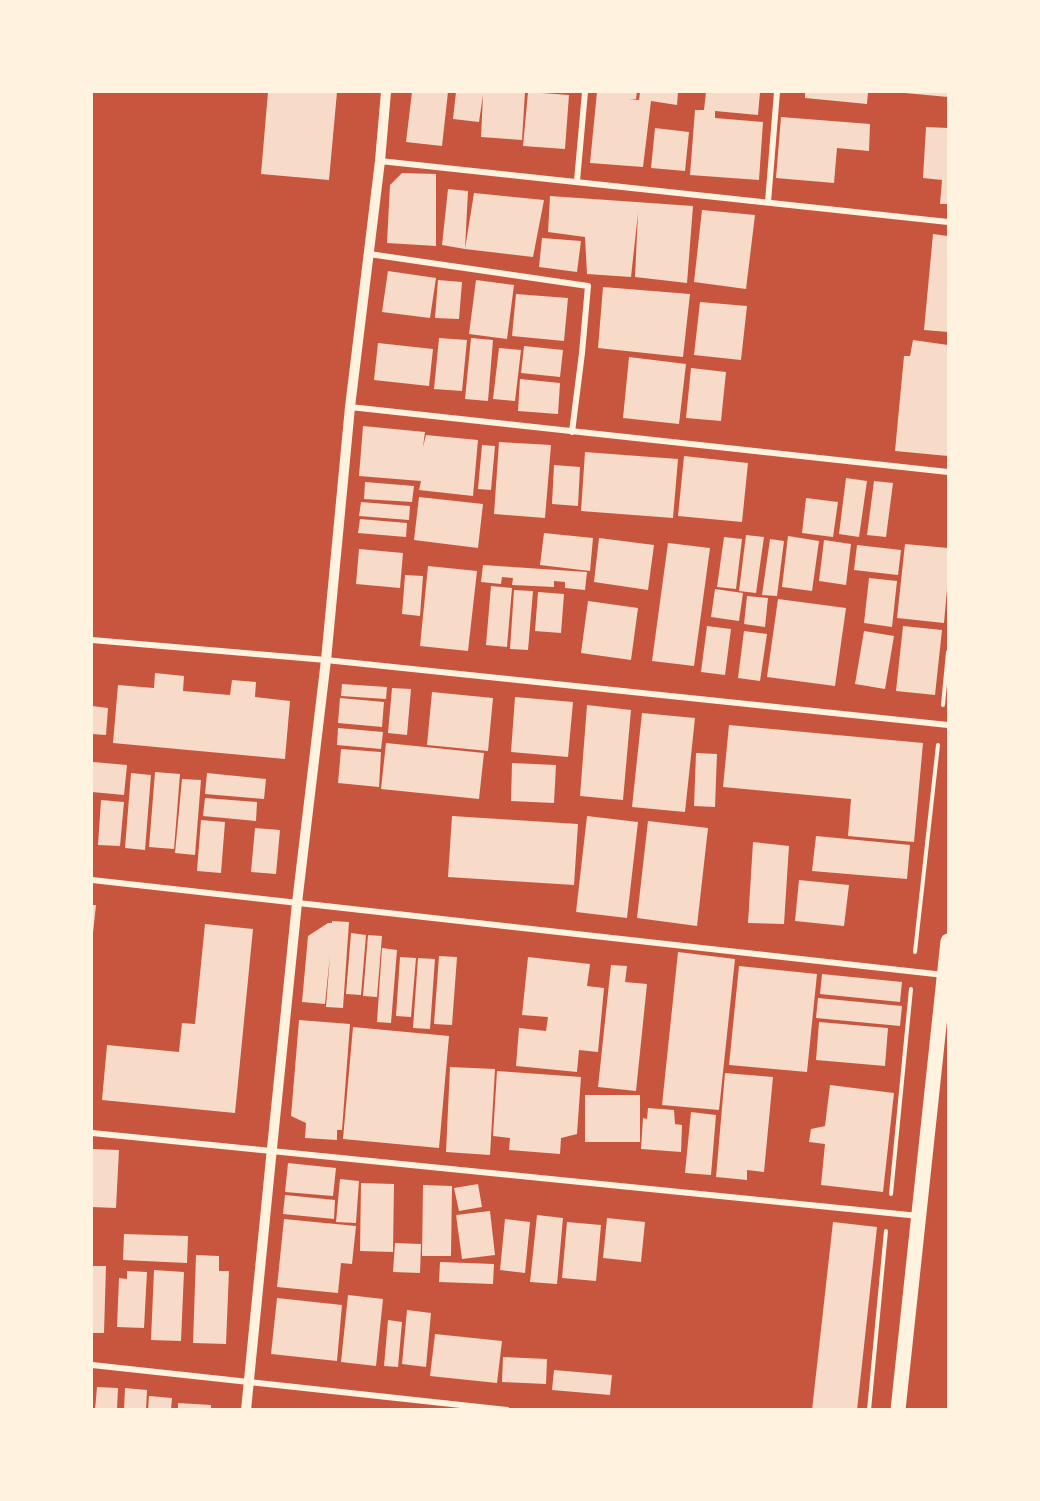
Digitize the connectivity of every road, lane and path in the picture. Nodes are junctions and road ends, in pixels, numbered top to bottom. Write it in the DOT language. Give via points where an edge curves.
graph roads {
  1 [pos="386,92"];
  2 [pos="585,92"];
  3 [pos="777,92"];
  4 [pos="380,161"];
  5 [pos="577,181"];
  6 [pos="768,202"];
  7 [pos="948,222"];
  8 [pos="369,254"];
  9 [pos="350,407"];
  10 [pos="572,432"];
  11 [pos="948,472"];
  12 [pos="92,640"];
  13 [pos="948,652"];
  14 [pos="326,660"];
  15 [pos="940,724"];
  16 [pos="948,725"];
  17 [pos="92,880"];
  18 [pos="297,903"];
  19 [pos="948,941"];
  20 [pos="913,971"];
  21 [pos="947,976"];
  22 [pos="92,1133"];
  23 [pos="272,1150"];
  24 [pos="889,1212"];
  25 [pos="919,1216"];
  26 [pos="92,1365"];
  27 [pos="250,1383"];
  28 [pos="246,1410"];
  29 [pos="507,1410"];
  30 [pos="869,1410"];
  31 [pos="898,1410"];
  1 -- 4 [label="street"];
  2 -- 5 [label="street"];
  3 -- 6 [label="street"];
  4 -- 5 [label="street"];
  4 -- 8 [label="street"];
  5 -- 6 [label="street"];
  6 -- 7 [label="street"];
  8 -- 9 [label="street"];
  8 -- 10 [label="street" via="588,286"];
  9 -- 10 [label="street"];
  9 -- 14 [label="street"];
  10 -- 11 [label="street"];
  12 -- 14 [label="street"];
  13 -- 15 [label="path"];
  14 -- 15 [label="street"];
  14 -- 18 [label="street"];
  15 -- 16 [label="street"];
  15 -- 20 [label="path"];
  17 -- 18 [label="street"];
  18 -- 20 [label="street"];
  18 -- 23 [label="street"];
  19 -- 21 [label="main road"];
  20 -- 21 [label="street"];
  20 -- 24 [label="path"];
  21 -- 25 [label="main road"];
  22 -- 23 [label="street"];
  23 -- 24 [label="street"];
  23 -- 27 [label="street"];
  24 -- 25 [label="street"];
  24 -- 30 [label="path"];
  25 -- 31 [label="main road"];
  26 -- 27 [label="street"];
  27 -- 28 [label="street"];
  27 -- 29 [label="street"];
}
